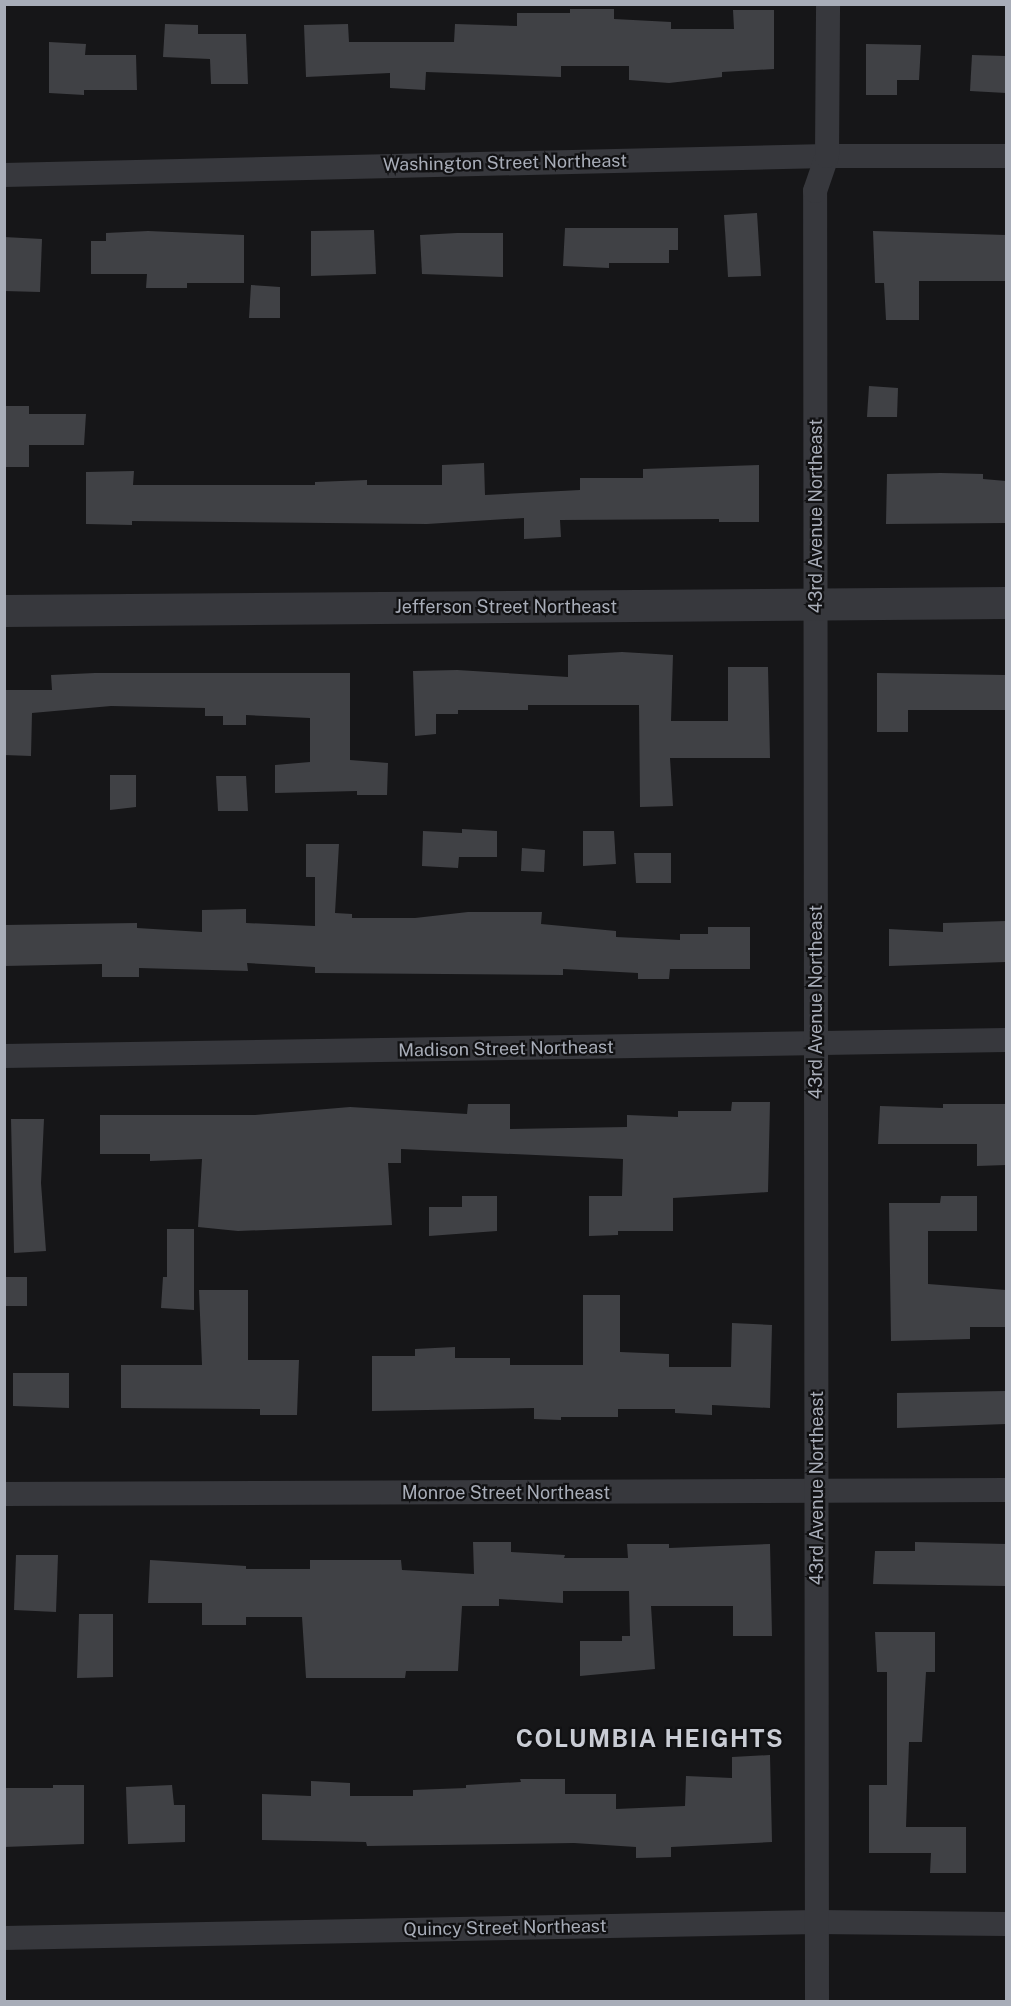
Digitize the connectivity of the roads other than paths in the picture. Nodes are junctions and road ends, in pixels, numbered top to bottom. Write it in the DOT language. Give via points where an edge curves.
graph roads {
  1 [pos="828,4"];
  2 [pos="827,156"];
  3 [pos="1006,156"];
  4 [pos="4,175"];
  5 [pos="1006,603"];
  6 [pos="816,604"];
  7 [pos="4,611"];
  8 [pos="1006,1040"];
  9 [pos="816,1044"];
  10 [pos="4,1056"];
  11 [pos="1006,1490"];
  12 [pos="817,1492"];
  13 [pos="4,1494"];
  14 [pos="817,1922"];
  15 [pos="1006,1924"];
  16 [pos="4,1938"];
  17 [pos="817,2001"];
  1 -- 2 [label="street, 43rd Avenue Northeast"];
  2 -- 3 [label="street, Washington Street Northeast"];
  2 -- 4 [label="street, Washington Street Northeast"];
  2 -- 6 [label="street, 43rd Avenue Northeast" via="815,191"];
  5 -- 6 [label="street, Jefferson Street Northeast"];
  6 -- 7 [label="street, Jefferson Street Northeast"];
  6 -- 9 [label="street, 43rd Avenue Northeast"];
  8 -- 9 [label="street, Madison Street Northeast"];
  9 -- 10 [label="street, Madison Street Northeast"];
  9 -- 12 [label="street, 43rd Avenue Northeast"];
  11 -- 12 [label="street, Monroe Street Northeast"];
  12 -- 13 [label="street, Monroe Street Northeast"];
  12 -- 14 [label="street, 43rd Avenue Northeast"];
  14 -- 15 [label="street, Quincy Street Northeast"];
  14 -- 16 [label="street, Quincy Street Northeast"];
  14 -- 17 [label="street, 43rd Avenue Northeast"];
}
